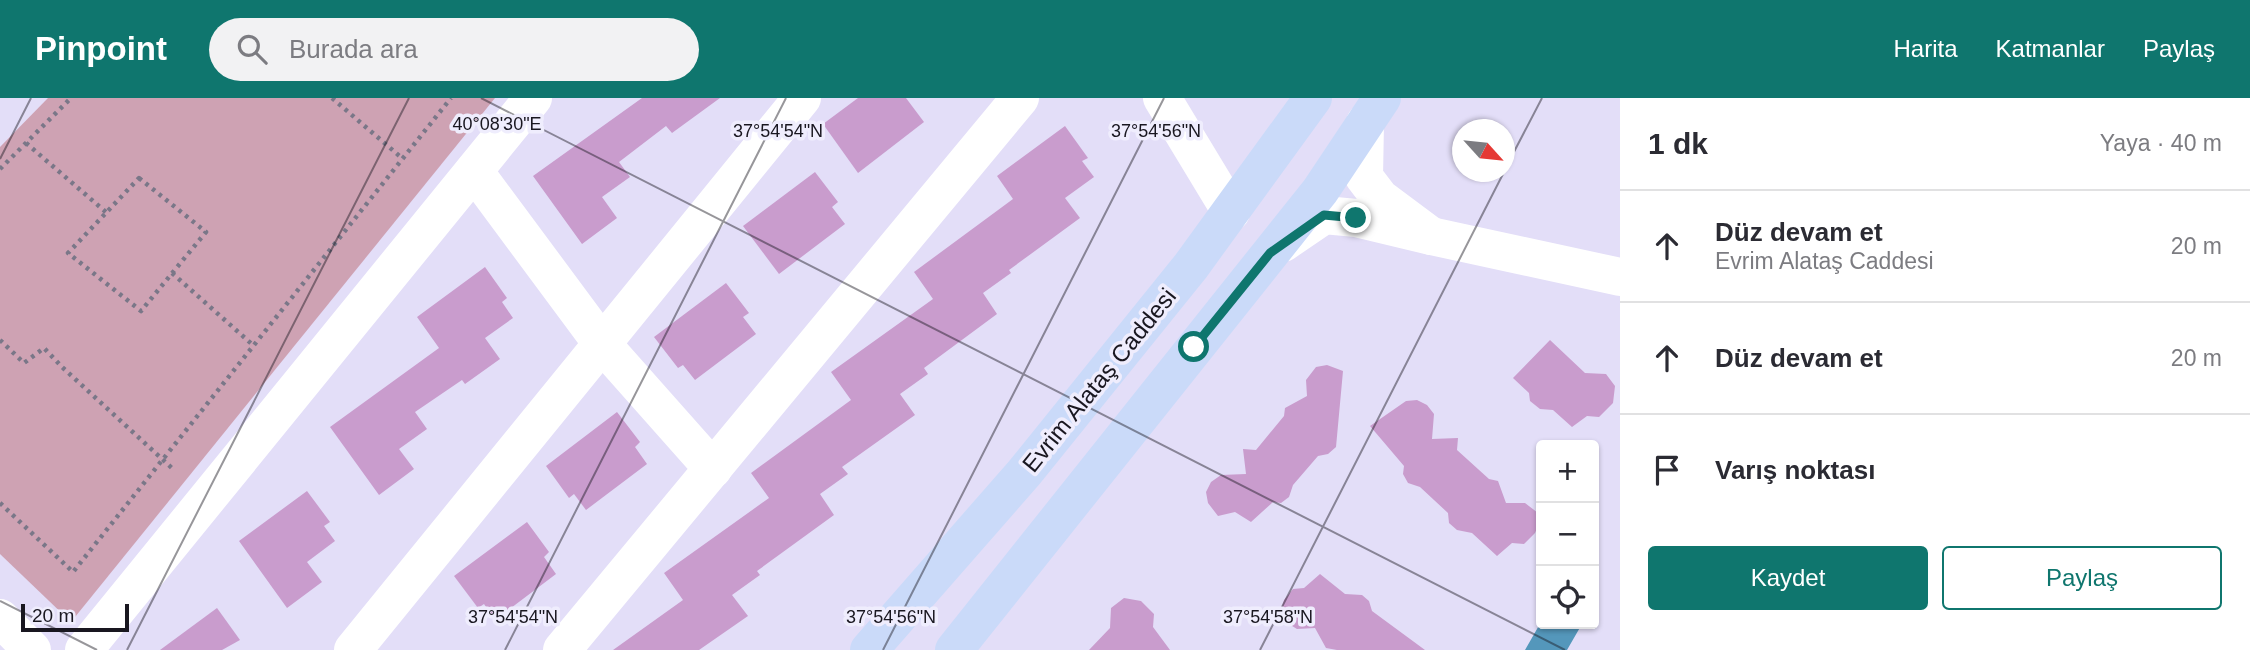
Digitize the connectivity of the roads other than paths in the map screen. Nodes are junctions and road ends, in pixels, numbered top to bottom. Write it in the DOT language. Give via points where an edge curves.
graph roads {
  1 [pos="533,98"];
  2 [pos="802,98"];
  3 [pos="1020,98"];
  4 [pos="1162,98"];
  5 [pos="1314,98"];
  6 [pos="1373,111"];
  7 [pos="474,171"];
  8 [pos="1231,212"];
  9 [pos="1431,236"];
  10 [pos="1270,253"];
  11 [pos="1620,277"];
  12 [pos="603,345"];
  13 [pos="713,469"];
  14 [pos="0,618"];
  15 [pos="32,650"];
  16 [pos="84,650"];
  17 [pos="354,650"];
  18 [pos="562,650"];
  19 [pos="869,650"];
  20 [pos="954,650"];
  1 -- 7 [label="street"];
  2 -- 12 [label="street"];
  3 -- 13 [label="street"];
  4 -- 8 [label="street"];
  5 -- 8 [label="main road, Evrim Alataş Caddesi"];
  6 -- 9 [label="street" via="1364,177 1381,198"];
  6 -- 10 [label="main road" via="1320,191"];
  7 -- 12 [label="street"];
  7 -- 16 [label="street"];
  8 -- 19 [label="main road, Evrim Alataş Caddesi" via="1024,473"];
  9 -- 10 [label="street" via="1324,215"];
  9 -- 11 [label="street"];
  10 -- 20 [label="main road"];
  12 -- 13 [label="street"];
  12 -- 17 [label="street"];
  13 -- 18 [label="street"];
  14 -- 15 [label="street"];
}
